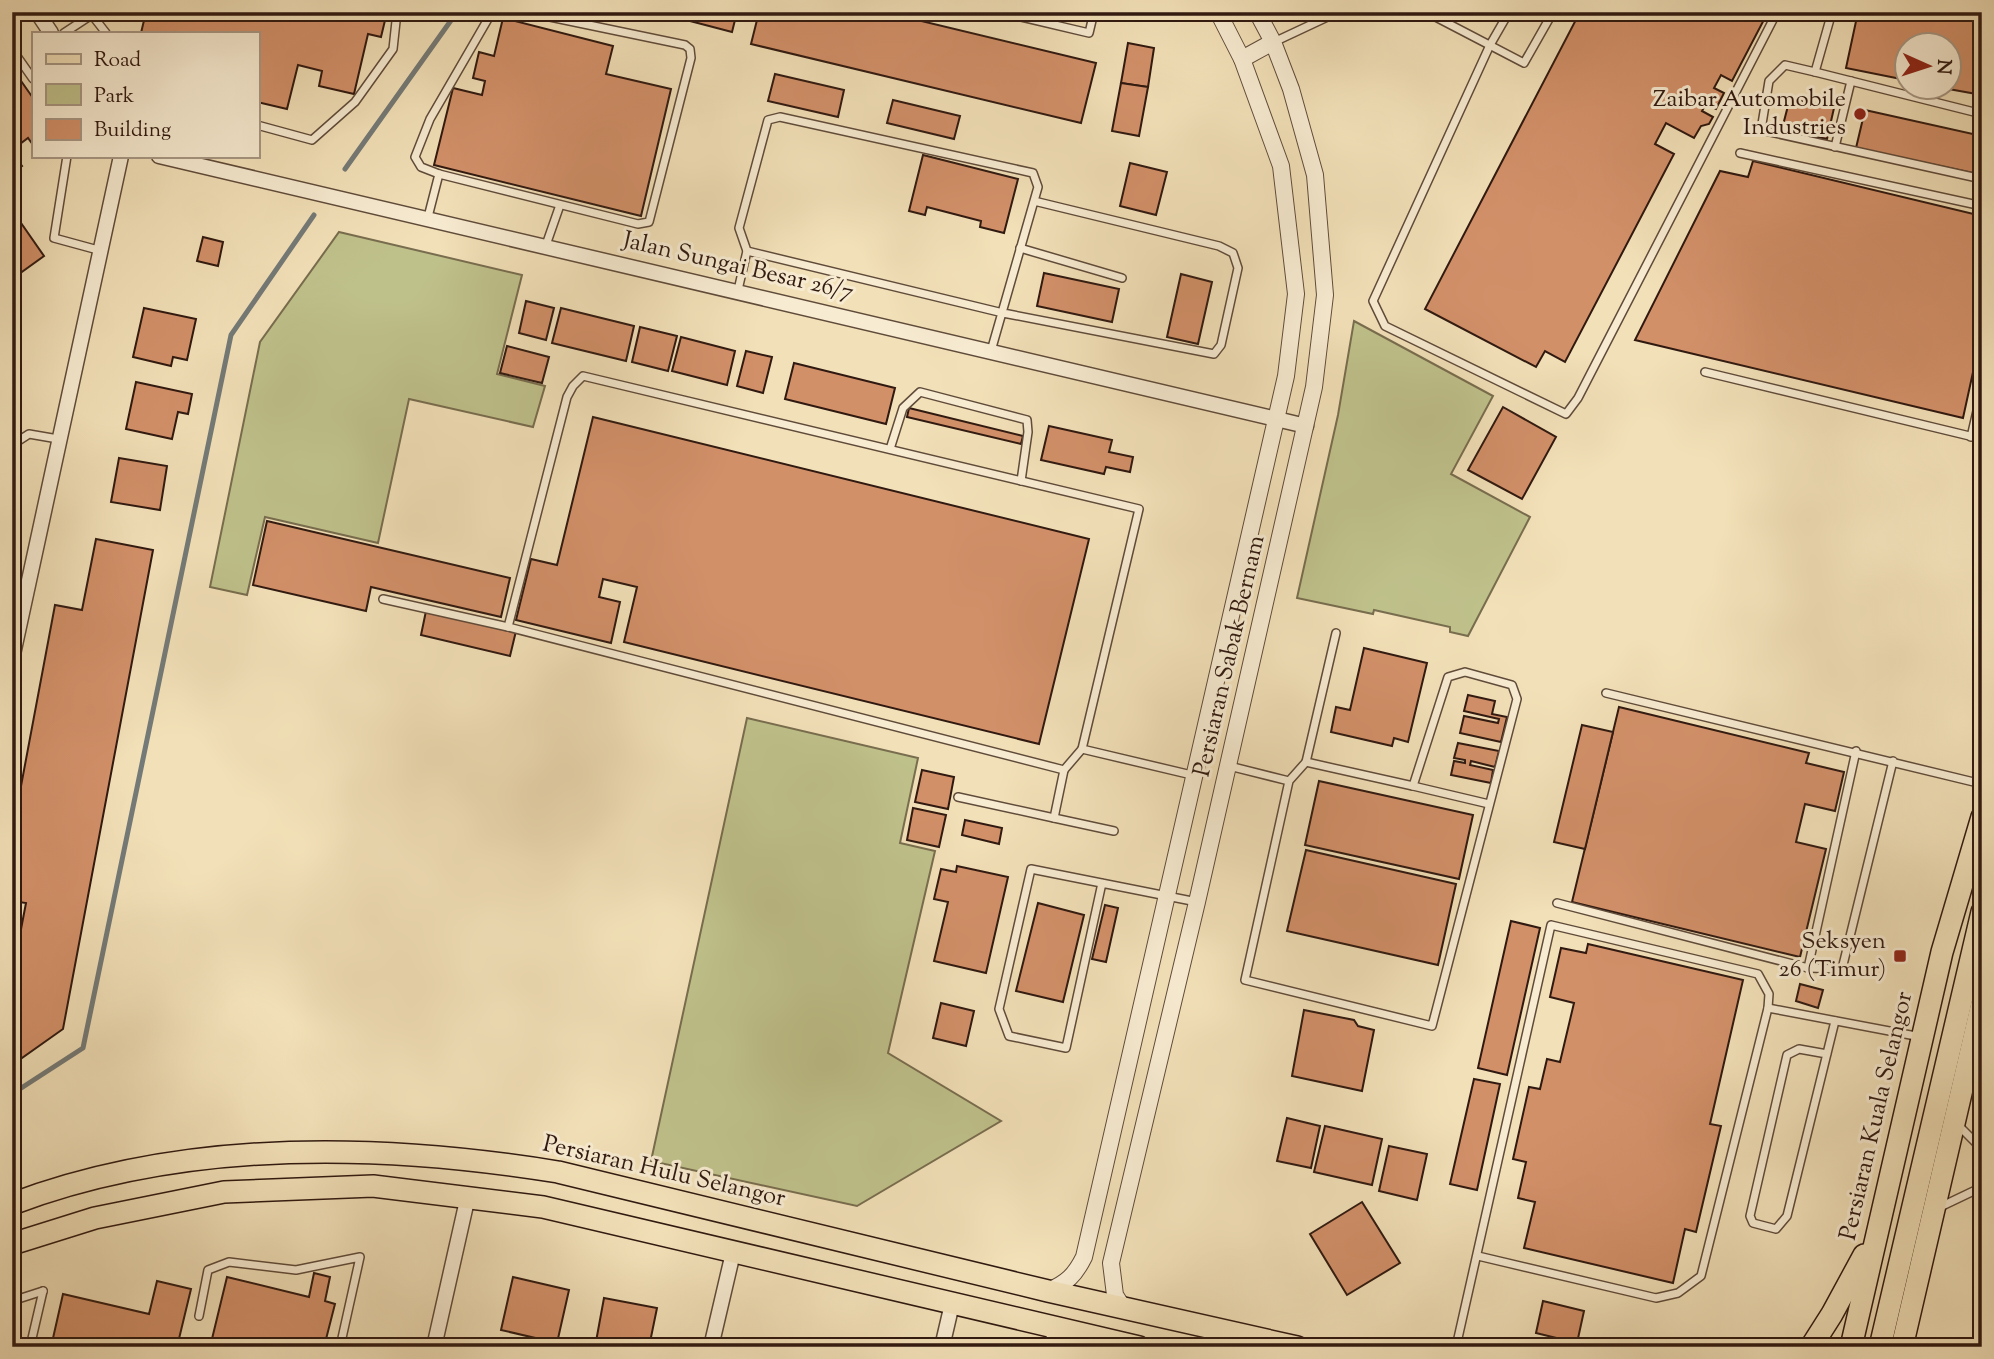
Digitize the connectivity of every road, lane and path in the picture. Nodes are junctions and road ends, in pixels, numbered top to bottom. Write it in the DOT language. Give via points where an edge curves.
graph roads {
  1 [pos="37,12"];
  2 [pos="397,12"];
  3 [pos="492,12"];
  4 [pos="526,12"];
  5 [pos="1000,12"];
  6 [pos="1094,12"];
  7 [pos="1218,12"];
  8 [pos="1257,12"];
  9 [pos="1338,12"];
  10 [pos="1426,12"];
  11 [pos="1509,12"];
  12 [pos="1553,12"];
  13 [pos="1777,12"];
  14 [pos="1832,12"];
  15 [pos="94,14"];
  16 [pos="50,32"];
  17 [pos="66,32"];
  18 [pos="105,32"];
  19 [pos="1273,42"];
  20 [pos="1490,45"];
  21 [pos="12,49"];
  22 [pos="1242,59"];
  23 [pos="1815,72"];
  24 [pos="32,78"];
  25 [pos="1851,81"];
  26 [pos="1982,114"];
  27 [pos="259,126"];
  28 [pos="1835,147"];
  29 [pos="1740,153"];
  30 [pos="67,158"];
  31 [pos="121,158"];
  32 [pos="168,158"];
  33 [pos="439,174"];
  34 [pos="1982,179"];
  35 [pos="1034,201"];
  36 [pos="560,205"];
  37 [pos="1982,206"];
  38 [pos="428,217"];
  39 [pos="546,244"];
  40 [pos="1020,248"];
  41 [pos="98,250"];
  42 [pos="747,251"];
  43 [pos="1122,278"];
  44 [pos="738,290"];
  45 [pos="1003,313"];
  46 [pos="991,351"];
  47 [pos="1705,372"];
  48 [pos="1982,389"];
  49 [pos="1277,419"];
  50 [pos="1306,426"];
  51 [pos="1971,437"];
  52 [pos="58,439"];
  53 [pos="1982,439"];
  54 [pos="12,445"];
  55 [pos="890,449"];
  56 [pos="1021,481"];
  57 [pos="19,583"];
  58 [pos="383,599"];
  59 [pos="508,627"];
  60 [pos="1336,633"];
  61 [pos="12,659"];
  62 [pos="1606,693"];
  63 [pos="1082,749"];
  64 [pos="1856,751"];
  65 [pos="1893,761"];
  66 [pos="1306,762"];
  67 [pos="1228,766"];
  68 [pos="1064,770"];
  69 [pos="1196,776"];
  70 [pos="1289,781"];
  71 [pos="1982,784"];
  72 [pos="1413,786"];
  73 [pos="958,797"];
  74 [pos="1489,804"];
  75 [pos="1982,817"];
  76 [pos="1054,818"];
  77 [pos="1114,831"];
  78 [pos="1102,883"];
  79 [pos="1169,896"];
  80 [pos="1198,902"];
  81 [pos="1557,903"];
  82 [pos="1982,912"];
  83 [pos="1808,968"];
  84 [pos="1982,1003"];
  85 [pos="1768,1008"];
  86 [pos="1835,1021"];
  87 [pos="1922,1038"];
  88 [pos="1827,1054"];
  89 [pos="1954,1121"];
  90 [pos="1982,1149"];
  91 [pos="1982,1187"];
  92 [pos="468,1196"];
  93 [pos="12,1205"];
  94 [pos="1933,1211"];
  95 [pos="1876,1231"];
  96 [pos="12,1244"];
  97 [pos="733,1253"];
  98 [pos="1478,1255"];
  99 [pos="1048,1291"];
  100 [pos="12,1301"];
  101 [pos="952,1304"];
  102 [pos="1124,1308"];
  103 [pos="199,1316"];
  104 [pos="1051,1337"];
  105 [pos="434,1344"];
  106 [pos="30,1347"];
  107 [pos="340,1347"];
  108 [pos="460,1347"];
  109 [pos="711,1347"];
  110 [pos="943,1347"];
  111 [pos="1139,1347"];
  112 [pos="1297,1347"];
  113 [pos="1456,1347"];
  114 [pos="1811,1347"];
  115 [pos="1851,1347"];
  116 [pos="1880,1347"];
  117 [pos="1902,1347"];
  1 -- 16 [label="street"];
  2 -- 27 [label="lane" via="393,49 355,102 312,140"];
  3 -- 33 [label="lane" via="430,120 415,158 422,167"];
  4 -- 36 [label="lane" via="690,49 649,222"];
  5 -- 6 [label="lane" via="1089,33"];
  7 -- 22 [label="street, Persiaran Sabak Bernam"];
  8 -- 19 [label="street, Persiaran Sabak Bernam"];
  9 -- 19 [label="lane"];
  10 -- 20 [label="lane"];
  11 -- 20 [label="lane"];
  12 -- 20 [label="lane" via="1524,63"];
  13 -- 20 [label="lane" via="1566,414 1385,326 1373,300"];
  14 -- 23 [label="lane"];
  15 -- 17 [label="lane"];
  15 -- 18 [label="lane"];
  19 -- 22 [label="street"];
  19 -- 50 [label="street, Persiaran Sabak Bernam" via="1315,175 1325,295"];
  21 -- 24 [label="lane"];
  22 -- 49 [label="street, Persiaran Sabak Bernam" via="1281,166 1296,295"];
  23 -- 25 [label="lane"];
  23 -- 28 [label="lane" via="1785,65 1769,81 1761,130"];
  25 -- 26 [label="lane"];
  25 -- 28 [label="lane"];
  28 -- 34 [label="lane"];
  29 -- 37 [label="lane"];
  30 -- 41 [label="lane" via="54,237"];
  31 -- 41 [label="street"];
  32 -- 38 [label="street, Jalan Sungai Besar 26/7"];
  33 -- 36 [label="lane"];
  33 -- 38 [label="lane"];
  35 -- 40 [label="lane"];
  35 -- 42 [label="lane" via="1038,187 1032,173 780,117 768,120 739,228"];
  35 -- 45 [label="lane" via="1233,253 1238,268 1221,345 1214,354"];
  36 -- 39 [label="lane"];
  38 -- 39 [label="street, Jalan Sungai Besar 26/7"];
  39 -- 44 [label="street, Jalan Sungai Besar 26/7"];
  40 -- 43 [label="lane"];
  40 -- 45 [label="lane"];
  41 -- 52 [label="street"];
  42 -- 44 [label="lane"];
  42 -- 45 [label="lane"];
  44 -- 46 [label="street, Jalan Sungai Besar 26/7"];
  45 -- 46 [label="lane"];
  46 -- 49 [label="street, Jalan Sungai Besar 26/7"];
  47 -- 51 [label="lane"];
  48 -- 51 [label="lane"];
  49 -- 50 [label="street, Jalan Sungai Besar 26/7"];
  49 -- 69 [label="street, Persiaran Sabak Bernam"];
  50 -- 67 [label="street, Persiaran Sabak Bernam"];
  51 -- 53 [label="lane"];
  52 -- 54 [label="lane" via="29,434"];
  52 -- 57 [label="street"];
  55 -- 56 [label="lane"];
  55 -- 56 [label="lane" via="903,408 920,392 1027,420"];
  55 -- 59 [label="lane" via="583,376 567,397"];
  56 -- 63 [label="lane" via="1139,509"];
  57 -- 61 [label="street"];
  58 -- 59 [label="lane"];
  59 -- 68 [label="lane"];
  60 -- 66 [label="lane"];
  62 -- 64 [label="lane"];
  63 -- 68 [label="lane"];
  63 -- 69 [label="lane"];
  64 -- 65 [label="lane"];
  64 -- 83 [label="lane"];
  65 -- 71 [label="lane"];
  65 -- 83 [label="lane" via="1842,969"];
  66 -- 70 [label="lane"];
  66 -- 72 [label="lane"];
  67 -- 70 [label="lane"];
  67 -- 80 [label="street, Persiaran Sabak Bernam"];
  68 -- 76 [label="lane"];
  69 -- 79 [label="street, Persiaran Sabak Bernam"];
  70 -- 74 [label="lane" via="1245,981 1432,1026"];
  72 -- 74 [label="lane"];
  72 -- 74 [label="lane" via="1448,677 1465,673 1513,685 1517,698"];
  73 -- 76 [label="lane"];
  75 -- 87 [label="main road, Persiaran Kuala Selangor"];
  76 -- 77 [label="lane"];
  78 -- 78 [label="lane" via="1031,869 999,1009 1009,1036 1066,1048"];
  78 -- 79 [label="lane"];
  79 -- 80 [label="lane"];
  79 -- 99 [label="street, Persiaran Sabak Bernam" via="1084,1257 1076,1273"];
  80 -- 102 [label="street, Persiaran Sabak Bernam" via="1111,1263 1115,1295"];
  81 -- 83 [label="lane"];
  82 -- 116 [label="main road"];
  84 -- 89 [label="main road"];
  85 -- 86 [label="lane"];
  85 -- 98 [label="lane" via="1701,1276 1678,1293 1656,1298"];
  85 -- 98 [label="lane" via="1769,994 1758,974 1551,925"];
  86 -- 87 [label="lane"];
  86 -- 88 [label="lane"];
  87 -- 95 [label="main road, Persiaran Kuala Selangor"];
  88 -- 88 [label="lane" via="1787,1216 1776,1229 1753,1223 1750,1216 1787,1055 1799,1048"];
  89 -- 90 [label="lane"];
  89 -- 94 [label="main road"];
  91 -- 94 [label="lane"];
  92 -- 96 [label="main road" via="373,1186 224,1192 95,1217"];
  92 -- 97 [label="main road" via="543,1207"];
  92 -- 105 [label="street"];
  93 -- 99 [label="main road, Persiaran Hulu Selangor" via="159,1165 228,1157 373,1153 484,1160 558,1172"];
  94 -- 117 [label="main road"];
  95 -- 114 [label="main road"];
  95 -- 115 [label="main road, Persiaran Kuala Selangor"];
  97 -- 101 [label="main road"];
  97 -- 109 [label="street"];
  98 -- 113 [label="lane"];
  99 -- 102 [label="main road, Persiaran Hulu Selangor"];
  100 -- 106 [label="lane" via="43,1291"];
  101 -- 104 [label="main road"];
  101 -- 110 [label="street"];
  102 -- 112 [label="main road, Persiaran Hulu Selangor"];
  103 -- 107 [label="lane" via="208,1269 229,1262 296,1270 360,1257"];
  104 -- 111 [label="main road"];
  105 -- 108 [label="lane"];
}
